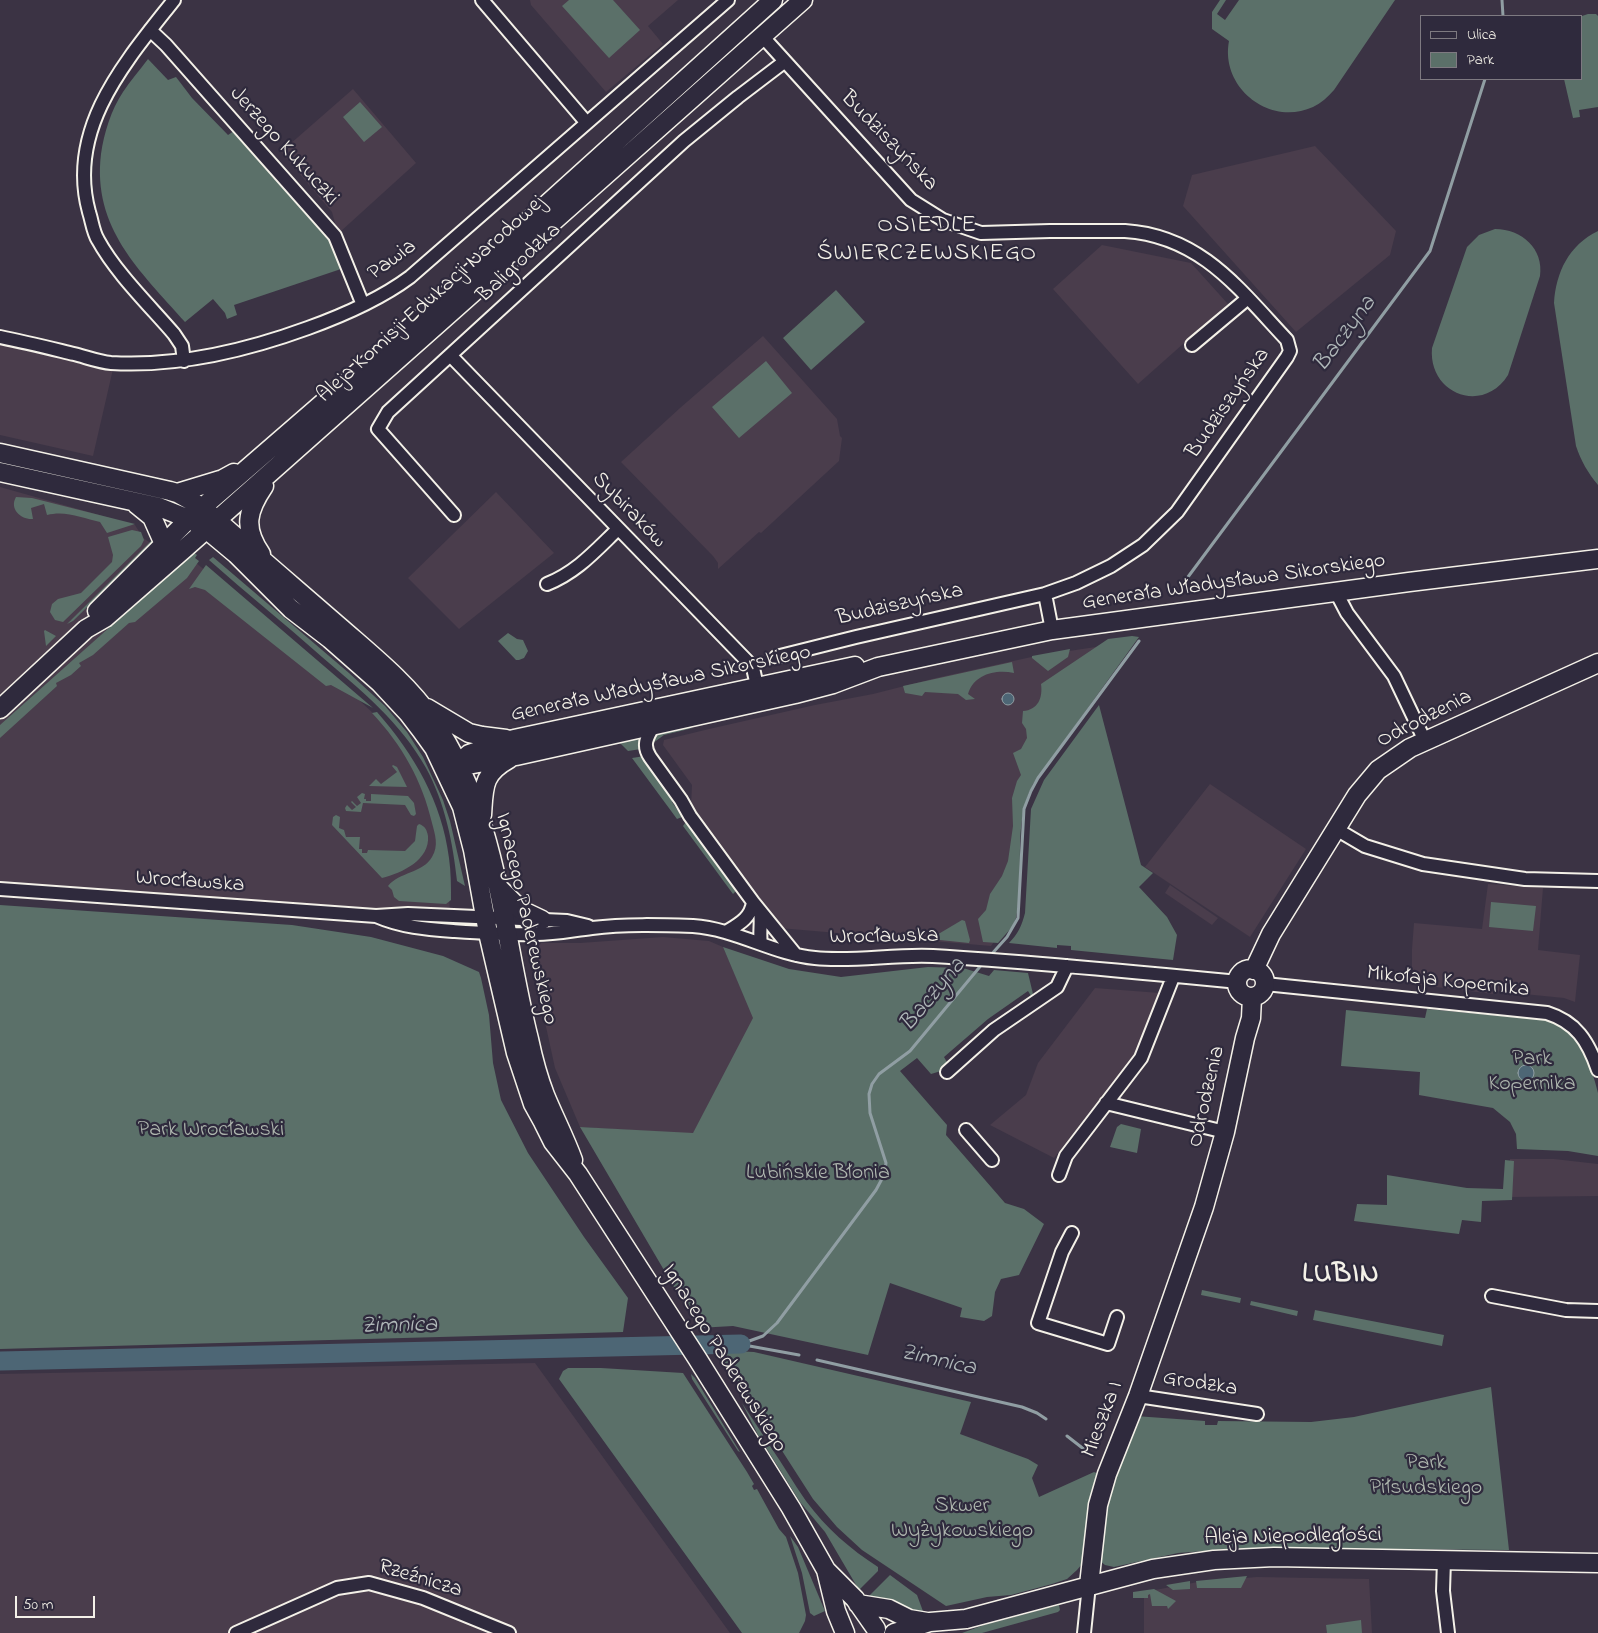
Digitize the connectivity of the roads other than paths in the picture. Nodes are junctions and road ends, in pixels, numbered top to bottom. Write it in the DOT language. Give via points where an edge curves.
graph roads {
  1 [pos="174,0"];
  2 [pos="728,0"];
  3 [pos="773,0"];
  4 [pos="803,0"];
  5 [pos="485,3"];
  6 [pos="150,30"];
  7 [pos="763,37"];
  8 [pos="784,62"];
  9 [pos="586,122"];
  10 [pos="1248,298"];
  11 [pos="363,305"];
  12 [pos="0,336"];
  13 [pos="1192,345"];
  14 [pos="450,355"];
  15 [pos="184,361"];
  16 [pos="0,453"];
  17 [pos="255,460"];
  18 [pos="276,468"];
  19 [pos="0,472"];
  20 [pos="177,493"];
  21 [pos="131,501"];
  22 [pos="196,513"];
  23 [pos="454,515"];
  24 [pos="212,525"];
  25 [pos="618,530"];
  26 [pos="164,544"];
  27 [pos="1598,559"];
  28 [pos="267,562"];
  29 [pos="548,584"];
  30 [pos="1336,592"];
  31 [pos="1045,594"];
  32 [pos="86,629"];
  33 [pos="1052,630"];
  34 [pos="776,657"];
  35 [pos="1598,662"];
  36 [pos="759,695"];
  37 [pos="420,704"];
  38 [pos="0,709"];
  39 [pos="654,725"];
  40 [pos="1425,741"];
  41 [pos="515,748"];
  42 [pos="436,753"];
  43 [pos="458,764"];
  44 [pos="452,783"];
  45 [pos="482,823"];
  46 [pos="1336,829"];
  47 [pos="1598,881"];
  48 [pos="499,888"];
  49 [pos="0,889"];
  50 [pos="756,907"];
  51 [pos="542,920"];
  52 [pos="486,926"];
  53 [pos="505,926"];
  54 [pos="594,928"];
  55 [pos="726,932"];
  56 [pos="761,944"];
  57 [pos="796,954"];
  58 [pos="1067,966"];
  59 [pos="1254,970"];
  60 [pos="1173,976"];
  61 [pos="1238,982"];
  62 [pos="1265,984"];
  63 [pos="1252,997"];
  64 [pos="1598,1070"];
  65 [pos="947,1072"];
  66 [pos="1106,1103"];
  67 [pos="966,1130"];
  68 [pos="1225,1132"];
  69 [pos="992,1160"];
  70 [pos="578,1174"];
  71 [pos="1059,1175"];
  72 [pos="1072,1233"];
  73 [pos="1181,1275"];
  74 [pos="1492,1296"];
  75 [pos="1598,1311"];
  76 [pos="1117,1317"];
  77 [pos="1138,1396"];
  78 [pos="1257,1414"];
  79 [pos="1444,1560"];
  80 [pos="1598,1563"];
  81 [pos="826,1570"];
  82 [pos="1089,1585"];
  83 [pos="858,1604"];
  84 [pos="838,1616"];
  85 [pos="937,1628"];
  86 [pos="876,1629"];
  87 [pos="236,1633"];
  88 [pos="509,1633"];
  89 [pos="831,1633"];
  90 [pos="845,1633"];
  91 [pos="856,1633"];
  92 [pos="894,1633"];
  93 [pos="1084,1633"];
  94 [pos="1448,1633"];
  1 -- 6 [label="street"];
  2 -- 9 [label="street, Pawia"];
  3 -- 17 [label="street, Aleja Komisji Edukacji Narodowej" via="422,317"];
  4 -- 7 [label="street, Aleja Komisji Edukacji Narodowej"];
  5 -- 9 [label="street"];
  6 -- 11 [label="street, Jerzego Kukuczki" via="335,236"];
  6 -- 15 [label="street" via="114,80 95,117 84,158 84,194 97,239 174,334 182,346"];
  7 -- 8 [label="street, Budziszyńska"];
  7 -- 18 [label="street, Aleja Komisji Edukacji Narodowej"];
  8 -- 10 [label="street, Budziszyńska" via="911,200 943,220 981,233 1125,231 1162,238 1196,252"];
  8 -- 14 [label="street, Baligrodzka" via="684,141"];
  9 -- 11 [label="street, Pawia" via="410,277"];
  10 -- 13 [label="street"];
  10 -- 31 [label="street, Budziszyńska" via="1287,340 1290,351 1287,357 1177,512 1154,536 1097,574"];
  11 -- 15 [label="street, Pawia" via="271,341"];
  12 -- 15 [label="street, Pawia" via="109,363"];
  14 -- 23 [label="street, Baligrodzka" via="388,412 378,428"];
  14 -- 25 [label="street, Sybiraków"];
  16 -- 20 [label="street"];
  17 -- 20 [label="street" via="223,479"];
  17 -- 22 [label="street, Aleja Komisji Edukacji Narodowej"];
  18 -- 24 [label="street, Aleja Komisji Edukacji Narodowej"];
  18 -- 28 [label="street" via="250,512 250,534"];
  19 -- 21 [label="street"];
  20 -- 22 [label="street"];
  21 -- 22 [label="street"];
  21 -- 26 [label="street" via="152,517"];
  22 -- 24 [label="street, Ignacego Paderewskiego"];
  22 -- 26 [label="street, Aleja Komisji Edukacji Narodowej"];
  24 -- 28 [label="street, Ignacego Paderewskiego"];
  24 -- 32 [label="street, Aleja Komisji Edukacji Narodowej" via="104,618"];
  24 -- 42 [label="street, Ignacego Paderewskiego" via="291,609 380,683 408,713"];
  25 -- 29 [label="street" via="578,568"];
  25 -- 36 [label="street, Sybiraków" via="748,662 753,668"];
  26 -- 32 [label="street, Aleja Komisji Edukacji Narodowej" via="98,609"];
  27 -- 30 [label="street, Generała Władysława Sikorskiego"];
  28 -- 37 [label="street, Ignacego Paderewskiego" via="369,652"];
  30 -- 33 [label="street, Generała Władysława Sikorskiego"];
  30 -- 40 [label="street" via="1347,613 1394,676"];
  31 -- 33 [label="street"];
  31 -- 34 [label="street, Budziszyńska"];
  32 -- 38 [label="street, Aleja Komisji Edukacji Narodowej"];
  33 -- 36 [label="street, Generała Władysława Sikorskiego" via="878,667 855,666"];
  35 -- 40 [label="street, Odrodzenia"];
  36 -- 39 [label="street, Generała Władysława Sikorskiego"];
  36 -- 41 [label="street, Generała Władysława Sikorskiego"];
  37 -- 41 [label="street" via="469,733"];
  37 -- 43 [label="street, Ignacego Paderewskiego"];
  39 -- 41 [label="street, Generała Władysława Sikorskiego"];
  39 -- 50 [label="street" via="645,743 646,751"];
  40 -- 46 [label="street, Odrodzenia" via="1378,770 1357,795"];
  41 -- 43 [label="street, Generała Władysława Sikorskiego" via="469,754"];
  41 -- 45 [label="street" via="487,779"];
  42 -- 43 [label="street"];
  42 -- 44 [label="street, Ignacego Paderewskiego"];
  43 -- 44 [label="street"];
  43 -- 45 [label="street, Ignacego Paderewskiego"];
  44 -- 52 [label="street, Ignacego Paderewskiego" via="468,829"];
  45 -- 48 [label="street, Ignacego Paderewskiego"];
  46 -- 47 [label="street" via="1365,846 1423,864 1501,876"];
  46 -- 59 [label="street, Odrodzenia" via="1271,934"];
  48 -- 51 [label="street" via="521,910"];
  48 -- 53 [label="street, Ignacego Paderewskiego"];
  49 -- 52 [label="street, Wrocławska" via="376,916 418,928"];
  50 -- 55 [label="street" via="748,917"];
  50 -- 56 [label="street" via="762,920"];
  50 -- 57 [label="street"];
  51 -- 53 [label="street, Wrocławska"];
  51 -- 54 [label="street, Wrocławska" via="568,921"];
  52 -- 53 [label="street, Wrocławska"];
  52 -- 70 [label="street, Ignacego Paderewskiego" via="516,1053 533,1104 553,1142"];
  53 -- 54 [label="street, Wrocławska" via="542,934"];
  53 -- 70 [label="street, Ignacego Paderewskiego" via="535,1064"];
  54 -- 55 [label="street, Wrocławska" via="693,926"];
  55 -- 56 [label="street, Wrocławska"];
  56 -- 57 [label="street, Wrocławska"];
  57 -- 58 [label="street, Wrocławska" via="828,959 929,956"];
  58 -- 60 [label="street, Wrocławska"];
  58 -- 65 [label="street" via="1057,987 994,1030"];
  59 -- 61 [label="street" via="1245,971"];
  59 -- 62 [label="street" via="1262,975"];
  60 -- 61 [label="street, Wrocławska"];
  60 -- 66 [label="street" via="1141,1058"];
  61 -- 63 [label="street" via="1243,994"];
  62 -- 63 [label="street" via="1262,991"];
  62 -- 64 [label="street, Mikołaja Kopernika" via="1546,1013 1561,1018 1578,1031"];
  63 -- 68 [label="street, Odrodzenia" via="1251,1018"];
  66 -- 68 [label="street"];
  66 -- 71 [label="street" via="1066,1156"];
  67 -- 69 [label="street"];
  68 -- 73 [label="street, Odrodzenia"];
  70 -- 81 [label="street, Ignacego Paderewskiego" via="791,1508"];
  72 -- 76 [label="street" via="1062,1252 1038,1323 1108,1344"];
  73 -- 77 [label="street, Mieszka I"];
  74 -- 75 [label="street" via="1566,1310"];
  77 -- 78 [label="street, Grodzka"];
  77 -- 82 [label="street, Mieszka I" via="1098,1505"];
  79 -- 80 [label="street, Aleja Niepodległości"];
  79 -- 82 [label="street, Aleja Niepodległości" via="1274,1557 1214,1560 1153,1569"];
  79 -- 94 [label="street" via="1443,1591"];
  81 -- 83 [label="street, Ignacego Paderewskiego"];
  81 -- 84 [label="street, Ignacego Paderewskiego"];
  82 -- 85 [label="street, Aleja Niepodległości"];
  82 -- 93 [label="street"];
  83 -- 85 [label="street" via="889,1609"];
  83 -- 86 [label="street, Ignacego Paderewskiego"];
  84 -- 89 [label="street"];
  84 -- 90 [label="street, Ignacego Paderewskiego"];
  85 -- 92 [label="street, Aleja Niepodległości"];
  86 -- 91 [label="street"];
  86 -- 92 [label="street"];
  87 -- 88 [label="street, Rzeźnicza" via="337,1588 369,1583 423,1598"];
}
